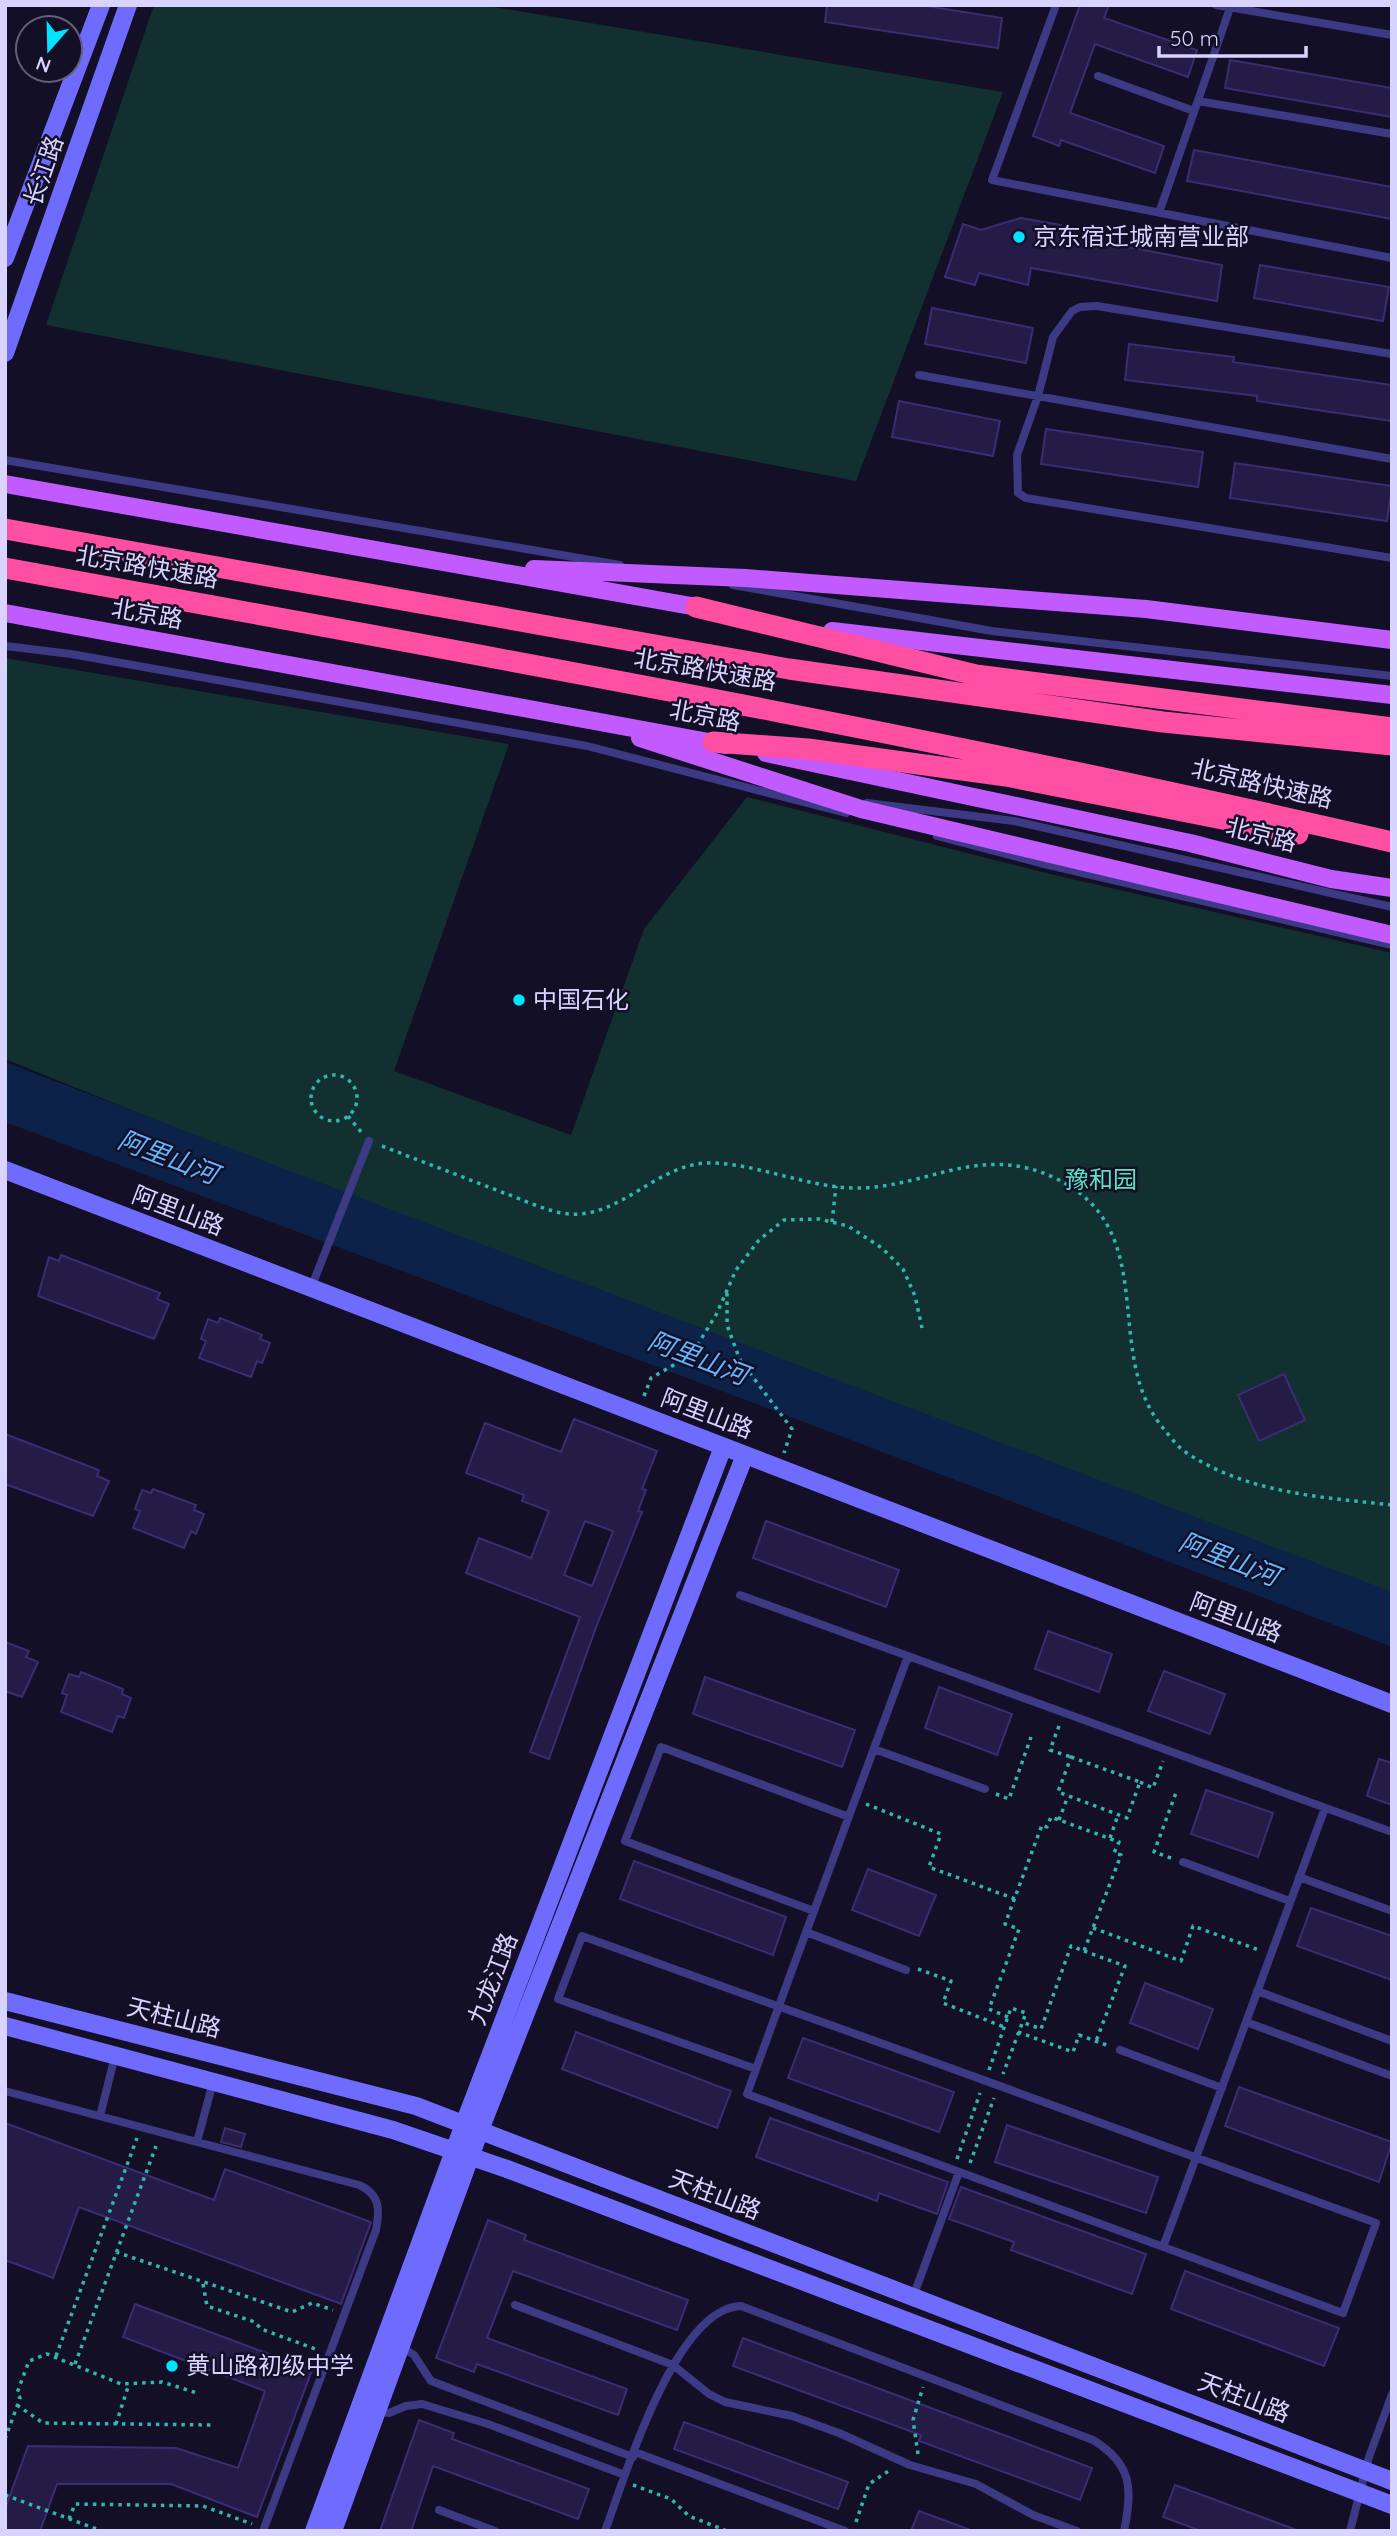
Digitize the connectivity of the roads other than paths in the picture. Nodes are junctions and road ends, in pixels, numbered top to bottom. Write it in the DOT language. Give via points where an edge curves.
graph roads {
  1 [pos="102,5"];
  2 [pos="128,5"];
  3 [pos="1056,5"];
  4 [pos="1216,5"];
  5 [pos="1230,7"];
  6 [pos="1392,35"];
  7 [pos="1098,76"];
  8 [pos="1198,101"];
  9 [pos="1194,111"];
  10 [pos="1392,134"];
  11 [pos="1159,213"];
  12 [pos="5,258"];
  13 [pos="1392,258"];
  14 [pos="5,353"];
  15 [pos="1392,354"];
  16 [pos="919,375"];
  17 [pos="1038,396"];
  18 [pos="1392,459"];
  19 [pos="5,460"];
  20 [pos="5,484"];
  21 [pos="5,529"];
  22 [pos="1392,558"];
  23 [pos="460,565"];
  24 [pos="5,568"];
  25 [pos="683,577"];
  26 [pos="695,607"];
  27 [pos="5,613"];
  28 [pos="1392,640"];
  29 [pos="5,646"];
  30 [pos="1392,676"];
  31 [pos="1392,695"];
  32 [pos="566,714"];
  33 [pos="1392,728"];
  34 [pos="713,742"];
  35 [pos="1392,745"];
  36 [pos="828,798"];
  37 [pos="1392,842"];
  38 [pos="1392,850"];
  39 [pos="1392,888"];
  40 [pos="1392,907"];
  41 [pos="1392,935"];
  42 [pos="1392,945"];
  43 [pos="369,1141"];
  44 [pos="5,1170"];
  45 [pos="311,1288"];
  46 [pos="723,1447"];
  47 [pos="745,1455"];
  48 [pos="740,1595"];
  49 [pos="908,1656"];
  50 [pos="1392,1704"];
  51 [pos="873,1749"];
  52 [pos="985,1789"];
  53 [pos="1325,1808"];
  54 [pos="849,1817"];
  55 [pos="1392,1832"];
  56 [pos="1183,1862"];
  57 [pos="1299,1877"];
  58 [pos="1290,1901"];
  59 [pos="814,1911"];
  60 [pos="1392,1911"];
  61 [pos="806,1932"];
  62 [pos="906,1970"];
  63 [pos="1257,1992"];
  64 [pos="5,2001"];
  65 [pos="779,2007"];
  66 [pos="1246,2022"];
  67 [pos="5,2026"];
  68 [pos="1392,2041"];
  69 [pos="1120,2050"];
  70 [pos="115,2056"];
  71 [pos="756,2069"];
  72 [pos="1392,2076"];
  73 [pos="214,2082"];
  74 [pos="1222,2088"];
  75 [pos="5,2091"];
  76 [pos="100,2116"];
  77 [pos="472,2127"];
  78 [pos="197,2142"];
  79 [pos="462,2154"];
  80 [pos="1197,2156"];
  81 [pos="959,2172"];
  82 [pos="1163,2247"];
  83 [pos="912,2297"];
  84 [pos="515,2305"];
  85 [pos="393,2343"];
  86 [pos="673,2365"];
  87 [pos="1392,2394"];
  88 [pos="377,2412"];
  89 [pos="634,2455"];
  90 [pos="1366,2471"];
  91 [pos="624,2478"];
  92 [pos="1392,2481"];
  93 [pos="1360,2493"];
  94 [pos="1392,2505"];
  95 [pos="439,2510"];
  96 [pos="264,2530"];
  97 [pos="314,2531"];
  98 [pos="333,2531"];
  99 [pos="495,2531"];
  100 [pos="605,2531"];
  101 [pos="845,2531"];
  102 [pos="1077,2531"];
  103 [pos="1124,2531"];
  104 [pos="1350,2531"];
  1 -- 12 [label="street, 长江路"];
  2 -- 14 [label="street, 长江路"];
  3 -- 11 [label="lane" via="992,180"];
  4 -- 5 [label="lane"];
  5 -- 6 [label="lane"];
  5 -- 8 [label="lane"];
  7 -- 9 [label="lane"];
  8 -- 9 [label="lane"];
  8 -- 10 [label="lane"];
  9 -- 11 [label="lane"];
  11 -- 13 [label="lane"];
  15 -- 17 [label="lane" via="1097,306 1080,307 1053,338"];
  16 -- 17 [label="lane"];
  17 -- 18 [label="lane"];
  17 -- 22 [label="lane" via="1017,455 1018,494 1026,498"];
  19 -- 25 [label="lane"];
  20 -- 23 [label="main road"];
  21 -- 35 [label="highway, 北京路快速路" via="777,667 1163,722"];
  23 -- 25 [label="main road"];
  23 -- 26 [label="main road"];
  24 -- 37 [label="highway, 北京路快速路" via="772,709 1138,782"];
  25 -- 28 [label="main road" via="1146,609"];
  25 -- 30 [label="lane" via="992,631"];
  26 -- 31 [label="main road" via="841,633"];
  26 -- 33 [label="highway" via="976,675"];
  27 -- 32 [label="main road, 北京路"];
  29 -- 42 [label="lane" via="587,746 1040,863"];
  32 -- 34 [label="main road, 北京路"];
  32 -- 36 [label="main road"];
  34 -- 38 [label="highway" via="1006,776"];
  34 -- 39 [label="main road, 北京路"];
  36 -- 40 [label="lane" via="1014,821"];
  36 -- 41 [label="main road"];
  43 -- 45 [label="lane"];
  44 -- 45 [label="street, 阿里山路"];
  45 -- 46 [label="street, 阿里山路"];
  46 -- 47 [label="street, 阿里山路"];
  46 -- 77 [label="street, 九龙江路"];
  47 -- 50 [label="street, 阿里山路"];
  47 -- 77 [label="street, 九龙江路"];
  48 -- 49 [label="lane"];
  49 -- 51 [label="lane"];
  49 -- 53 [label="lane"];
  51 -- 52 [label="lane"];
  51 -- 54 [label="lane"];
  53 -- 55 [label="lane"];
  53 -- 57 [label="lane"];
  54 -- 59 [label="lane"];
  54 -- 59 [label="lane" via="660,1747 625,1840"];
  56 -- 58 [label="lane"];
  57 -- 58 [label="lane"];
  57 -- 60 [label="lane"];
  58 -- 63 [label="lane"];
  59 -- 61 [label="lane"];
  61 -- 62 [label="lane"];
  61 -- 65 [label="lane"];
  63 -- 66 [label="lane"];
  63 -- 68 [label="lane"];
  64 -- 77 [label="street, 天柱山路" via="416,2106"];
  65 -- 71 [label="lane"];
  65 -- 71 [label="lane" via="582,1936 558,1999"];
  65 -- 80 [label="lane"];
  66 -- 72 [label="lane"];
  66 -- 74 [label="lane"];
  67 -- 70 [label="street, 天柱山路"];
  69 -- 74 [label="lane"];
  70 -- 73 [label="street, 天柱山路"];
  70 -- 76 [label="lane"];
  71 -- 81 [label="lane" via="747,2094"];
  73 -- 78 [label="lane"];
  73 -- 79 [label="street, 天柱山路" via="393,2130"];
  74 -- 80 [label="lane"];
  75 -- 76 [label="lane"];
  76 -- 78 [label="lane"];
  77 -- 79 [label="street, 九龙江路"];
  77 -- 83 [label="street, 天柱山路"];
  78 -- 96 [label="lane" via="359,2185 373,2193 379,2207 376,2230"];
  79 -- 85 [label="street, 九龙江路"];
  79 -- 93 [label="street, 天柱山路"];
  80 -- 82 [label="lane"];
  80 -- 82 [label="lane" via="1376,2223 1343,2313"];
  81 -- 82 [label="lane"];
  81 -- 83 [label="lane"];
  83 -- 90 [label="street, 天柱山路"];
  84 -- 86 [label="lane"];
  85 -- 88 [label="street, 九龙江路"];
  85 -- 89 [label="lane" via="414,2355 430,2381"];
  85 -- 97 [label="street, 九龙江路"];
  86 -- 89 [label="lane"];
  86 -- 102 [label="lane" via="725,2403 792,2416 839,2433 911,2465 976,2484 1032,2515"];
  86 -- 103 [label="lane" via="713,2316 726,2306 741,2306 1093,2440 1118,2458 1125,2471"];
  87 -- 90 [label="lane"];
  88 -- 91 [label="lane" via="422,2404 488,2424"];
  88 -- 98 [label="street, 九龙江路"];
  89 -- 91 [label="lane"];
  89 -- 101 [label="lane"];
  90 -- 92 [label="street, 天柱山路"];
  90 -- 93 [label="lane"];
  91 -- 100 [label="lane"];
  93 -- 94 [label="street, 天柱山路"];
  93 -- 104 [label="lane"];
  95 -- 99 [label="lane"];
}
